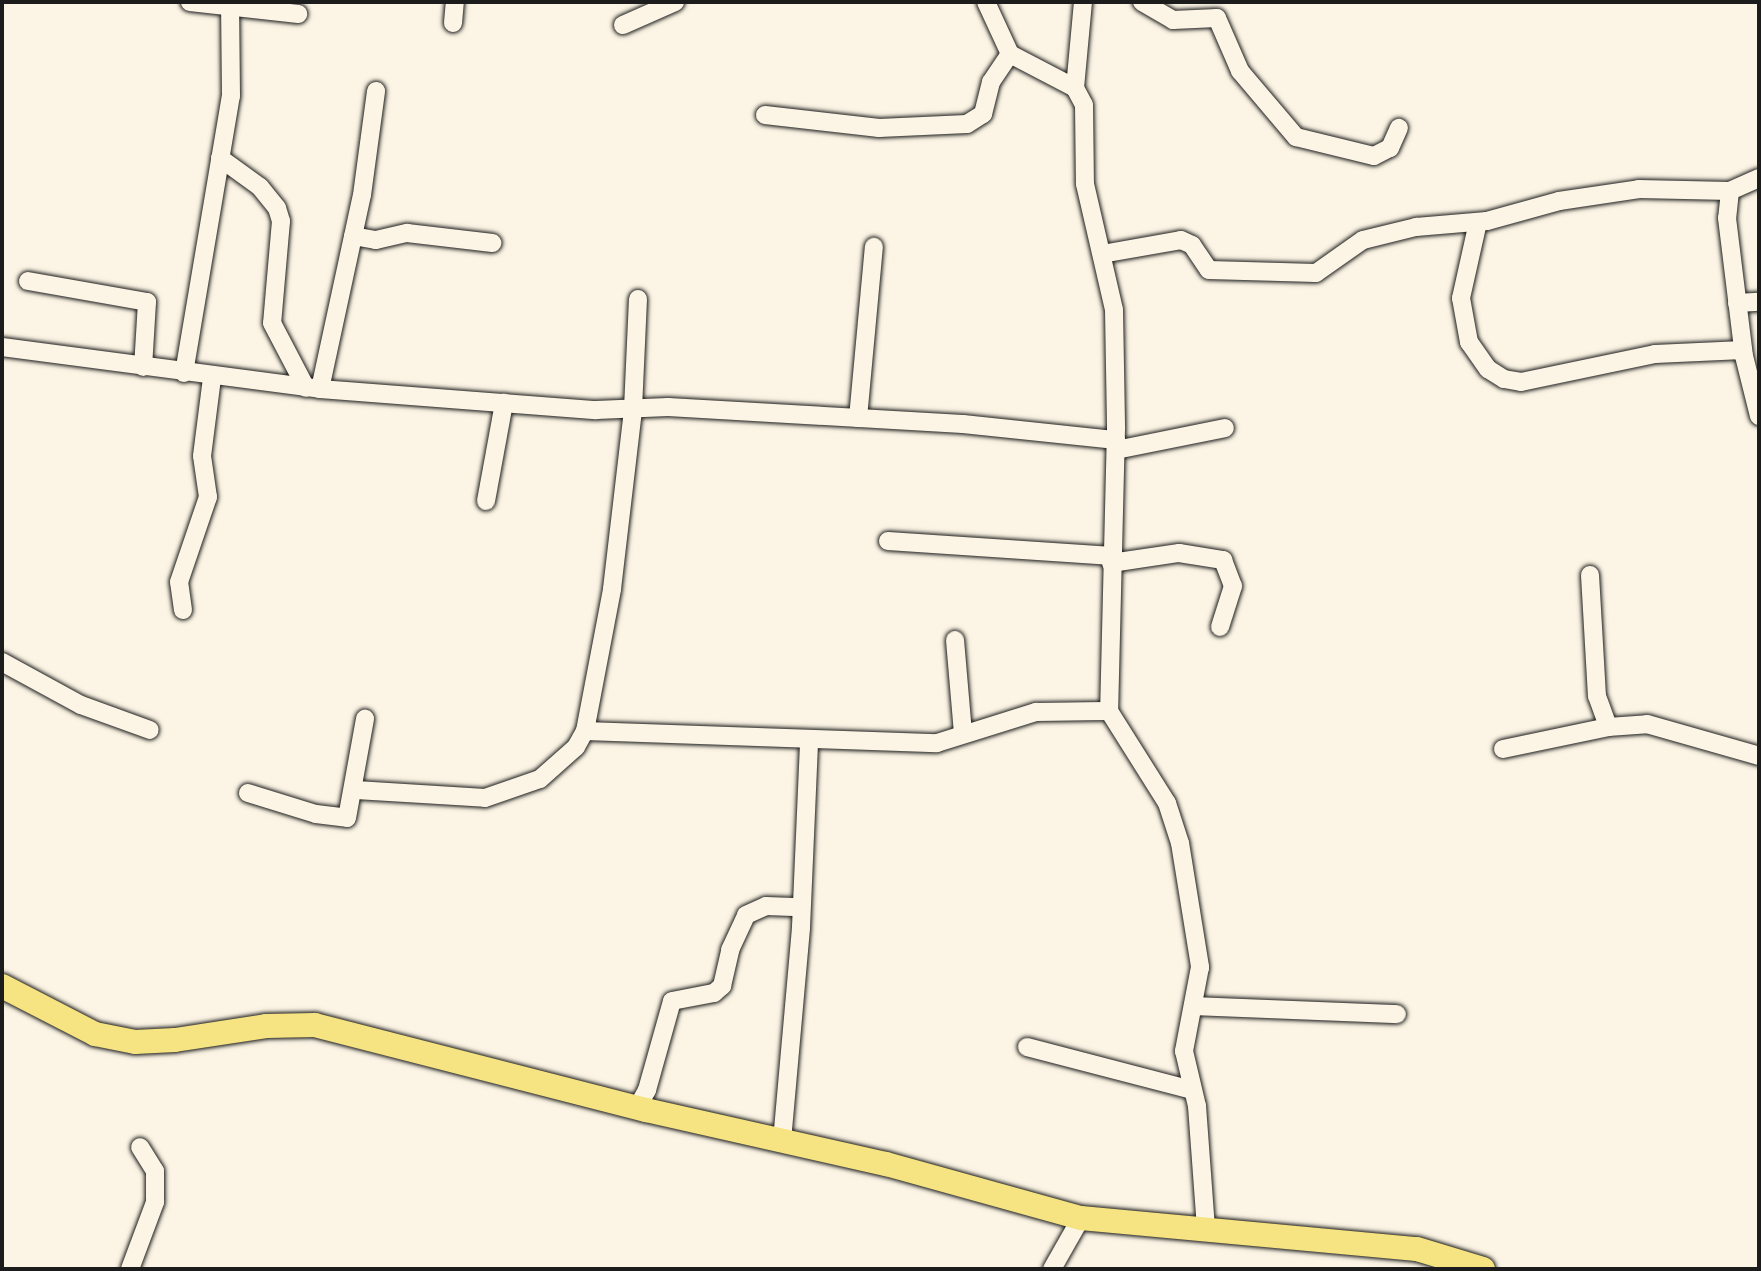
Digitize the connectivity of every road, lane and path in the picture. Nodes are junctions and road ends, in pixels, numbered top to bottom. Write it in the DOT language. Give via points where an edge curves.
graph roads {
  1 [pos="190,2"];
  2 [pos="455,2"];
  3 [pos="675,2"];
  4 [pos="1083,2"];
  5 [pos="1142,2"];
  6 [pos="989,3"];
  7 [pos="230,6"];
  8 [pos="298,14"];
  9 [pos="453,23"];
  10 [pos="623,25"];
  11 [pos="1010,54"];
  12 [pos="1075,88"];
  13 [pos="376,91"];
  14 [pos="765,115"];
  15 [pos="1399,128"];
  16 [pos="220,158"];
  17 [pos="1759,178"];
  18 [pos="1730,191"];
  19 [pos="1478,222"];
  20 [pos="353,236"];
  21 [pos="492,243"];
  22 [pos="874,247"];
  23 [pos="1102,254"];
  24 [pos="28,281"];
  25 [pos="638,299"];
  26 [pos="1759,302"];
  27 [pos="1737,303"];
  28 [pos="2,347"];
  29 [pos="1743,350"];
  30 [pos="143,367"];
  31 [pos="184,373"];
  32 [pos="212,378"];
  33 [pos="313,388"];
  34 [pos="504,403"];
  35 [pos="633,409"];
  36 [pos="1759,416"];
  37 [pos="858,418"];
  38 [pos="1225,428"];
  39 [pos="1116,445"];
  40 [pos="486,501"];
  41 [pos="888,541"];
  42 [pos="1112,559"];
  43 [pos="1590,575"];
  44 [pos="183,610"];
  45 [pos="1220,627"];
  46 [pos="955,640"];
  47 [pos="2,662"];
  48 [pos="1109,711"];
  49 [pos="365,719"];
  50 [pos="1608,727"];
  51 [pos="150,730"];
  52 [pos="585,731"];
  53 [pos="963,734"];
  54 [pos="809,742"];
  55 [pos="1503,749"];
  56 [pos="1759,756"];
  57 [pos="356,790"];
  58 [pos="248,793"];
  59 [pos="800,907"];
  60 [pos="2,986"];
  61 [pos="1195,1006"];
  62 [pos="1397,1014"];
  63 [pos="1027,1047"];
  64 [pos="1192,1090"];
  65 [pos="637,1108"];
  66 [pos="782,1141"];
  67 [pos="140,1147"];
  68 [pos="1081,1218"];
  69 [pos="1206,1229"];
  70 [pos="130,1269"];
  71 [pos="1052,1269"];
  72 [pos="1483,1269"];
  1 -- 7 [label="street"];
  2 -- 9 [label="street"];
  3 -- 10 [label="street"];
  4 -- 12 [label="street"];
  5 -- 15 [label="street" via="1173,20 1217,18 1240,71 1296,137 1374,156 1390,148"];
  6 -- 11 [label="street"];
  7 -- 8 [label="street"];
  7 -- 16 [label="street" via="233,79"];
  11 -- 12 [label="street"];
  11 -- 14 [label="street" via="991,82 983,114 967,124 879,128"];
  12 -- 23 [label="street" via="1084,105 1085,184"];
  13 -- 20 [label="street"];
  16 -- 31 [label="street"];
  16 -- 33 [label="street" via="260,187 277,208 281,221 272,323"];
  17 -- 18 [label="street"];
  18 -- 19 [label="street" via="1639,189 1559,201"];
  18 -- 27 [label="street" via="1727,218"];
  19 -- 23 [label="street" via="1416,227 1363,240 1316,273 1217,273 1202,266 1192,245 1181,240"];
  19 -- 29 [label="street" via="1461,298 1469,342 1488,369 1504,379 1521,382 1670,352"];
  20 -- 21 [label="street" via="376,240 407,233"];
  20 -- 33 [label="street"];
  22 -- 37 [label="street"];
  23 -- 39 [label="street" via="1114,310"];
  24 -- 30 [label="street" via="143,299 148,307"];
  25 -- 35 [label="street"];
  26 -- 27 [label="street"];
  27 -- 29 [label="street"];
  28 -- 30 [label="street"];
  29 -- 36 [label="street"];
  30 -- 31 [label="street"];
  31 -- 32 [label="street"];
  32 -- 33 [label="street"];
  32 -- 44 [label="street" via="202,456 208,497 179,582"];
  33 -- 34 [label="street"];
  34 -- 35 [label="street"];
  34 -- 40 [label="street"];
  35 -- 37 [label="street"];
  35 -- 52 [label="street" via="612,589"];
  37 -- 39 [label="street"];
  38 -- 39 [label="street"];
  39 -- 42 [label="street"];
  41 -- 42 [label="street"];
  42 -- 45 [label="street" via="1179,553 1211,554 1223,560 1233,586"];
  42 -- 48 [label="street"];
  43 -- 50 [label="street" via="1597,696"];
  46 -- 53 [label="street"];
  47 -- 51 [label="street" via="81,705"];
  48 -- 53 [label="street" via="1036,712"];
  48 -- 61 [label="street" via="1175,823 1198,947"];
  49 -- 57 [label="street"];
  50 -- 55 [label="street"];
  50 -- 56 [label="street" via="1667,726"];
  52 -- 54 [label="street"];
  52 -- 57 [label="street" via="576,747 540,779 485,798"];
  53 -- 54 [label="street" via="937,743"];
  54 -- 59 [label="street"];
  57 -- 58 [label="street" via="347,818 337,819"];
  59 -- 65 [label="street" via="766,906 746,915 722,986 714,993 672,1001"];
  59 -- 66 [label="street"];
  60 -- 65 [label="main road" via="62,1021 108,1037 175,1040 266,1026 315,1025"];
  61 -- 62 [label="street"];
  61 -- 64 [label="street" via="1184,1051"];
  63 -- 64 [label="street"];
  64 -- 69 [label="street"];
  65 -- 66 [label="main road"];
  66 -- 68 [label="main road"];
  67 -- 70 [label="street" via="155,1171 155,1202"];
  68 -- 69 [label="main road"];
  68 -- 71 [label="street"];
  69 -- 72 [label="main road" via="1417,1249"];
}
